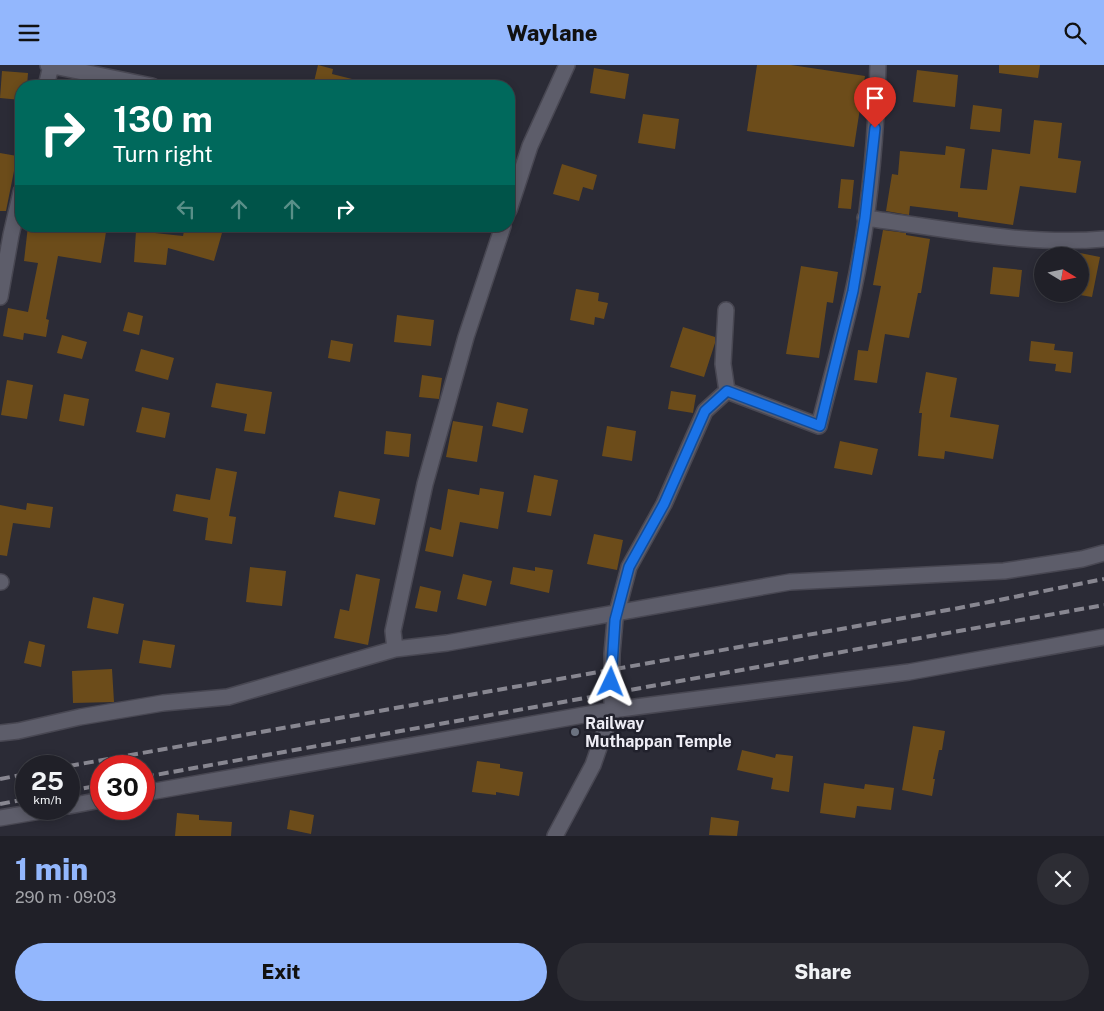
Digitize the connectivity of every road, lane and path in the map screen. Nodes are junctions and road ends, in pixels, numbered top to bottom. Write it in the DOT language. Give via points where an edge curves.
graph roads {
  1 [pos="567,65"];
  2 [pos="878,65"];
  3 [pos="49,66"];
  4 [pos="79,68"];
  5 [pos="47,80"];
  6 [pos="128,80"];
  7 [pos="515,175"];
  8 [pos="15,217"];
  9 [pos="865,218"];
  10 [pos="501,232"];
  11 [pos="1104,239"];
  12 [pos="0,297"];
  13 [pos="726,310"];
  14 [pos="727,391"];
  15 [pos="1104,553"];
  16 [pos="617,614"];
  17 [pos="1104,637"];
  18 [pos="395,649"];
  19 [pos="612,710"];
  20 [pos="0,733"];
  21 [pos="155,791"];
  22 [pos="15,815"];
  23 [pos="0,818"];
  24 [pos="555,836"];
  1 -- 7 [label="street"];
  2 -- 9 [label="street" via="877,110"];
  3 -- 4 [label="street"];
  3 -- 5 [label="street"];
  4 -- 6 [label="street"];
  8 -- 12 [label="street"];
  9 -- 11 [label="street" via="1027,240"];
  9 -- 14 [label="street" via="853,291 820,426"];
  10 -- 18 [label="street" via="466,337 425,484 394,631"];
  13 -- 14 [label="street" via="723,364"];
  14 -- 16 [label="street" via="705,411 664,504 629,567"];
  15 -- 16 [label="street" via="1004,571 790,582"];
  16 -- 18 [label="street"];
  16 -- 19 [label="street" via="612,654"];
  17 -- 19 [label="street" via="909,673"];
  18 -- 20 [label="street" via="228,697 162,703"];
  19 -- 21 [label="street"];
  19 -- 24 [label="street" via="593,765"];
  22 -- 23 [label="street"];
}
